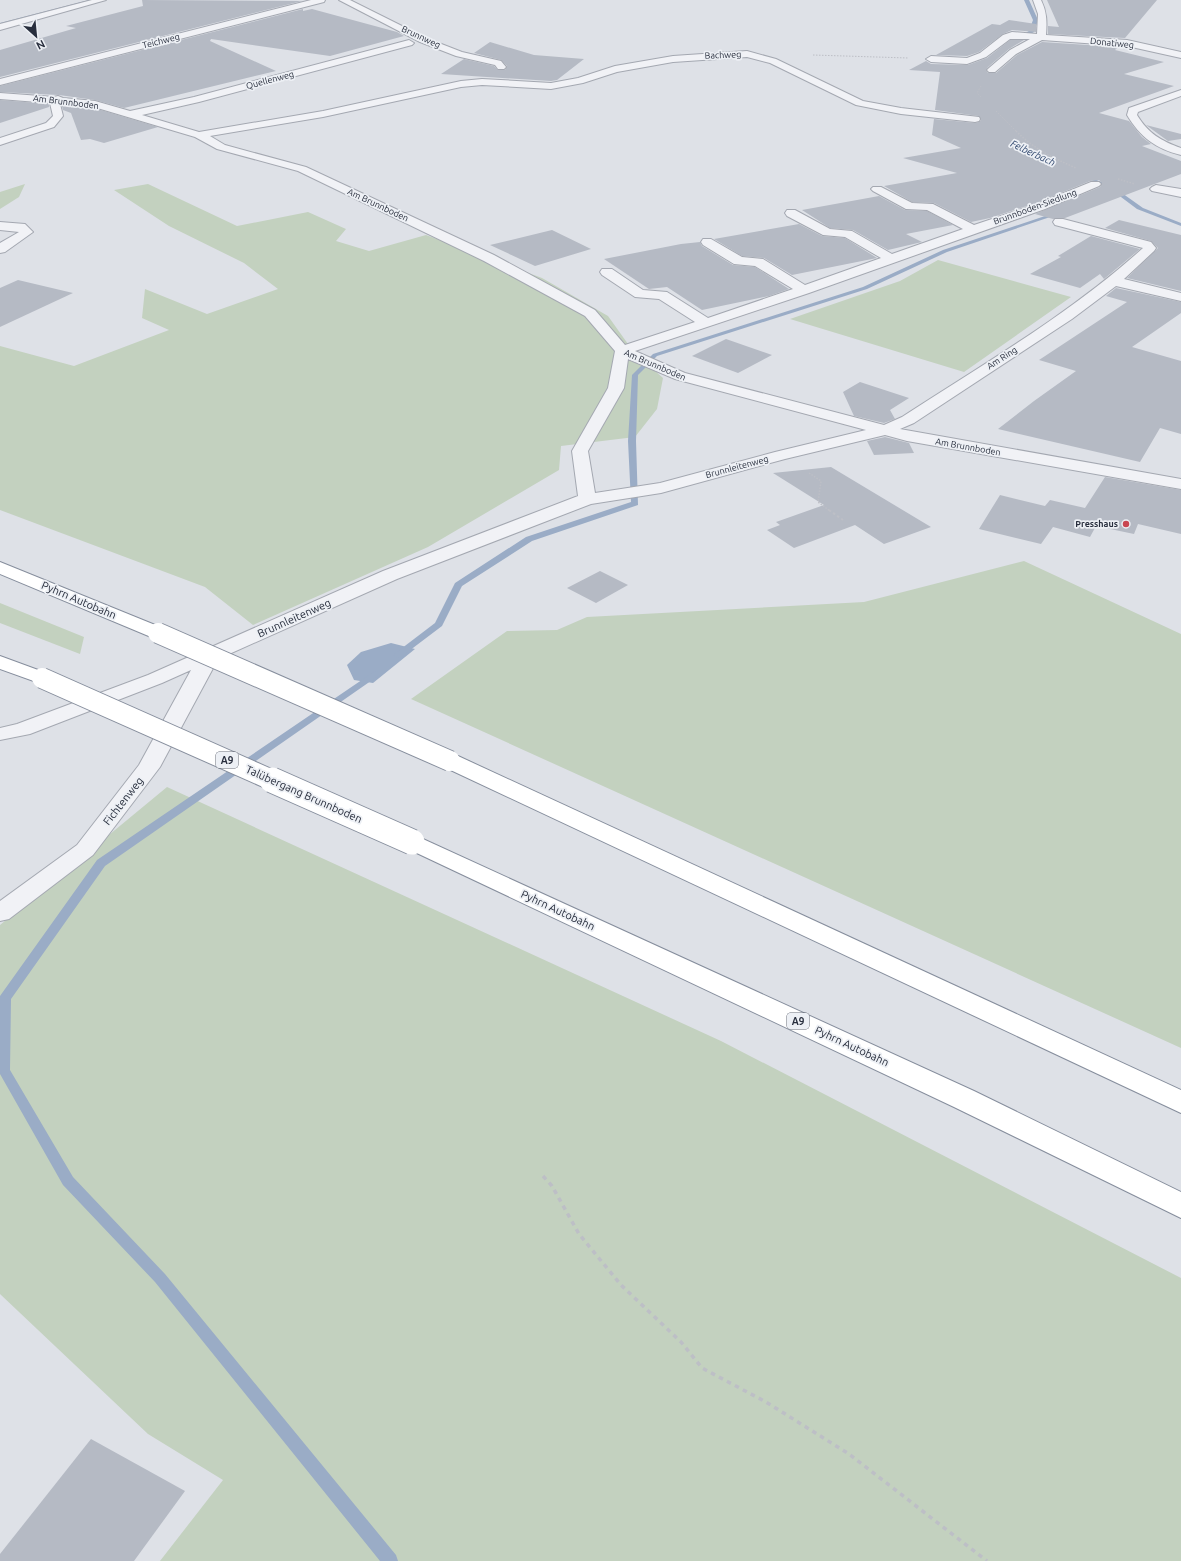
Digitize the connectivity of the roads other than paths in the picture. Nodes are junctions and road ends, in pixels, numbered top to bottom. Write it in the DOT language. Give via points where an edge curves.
graph roads {
  1 [pos="102,0"];
  2 [pos="322,0"];
  3 [pos="343,0"];
  4 [pos="1037,0"];
  5 [pos="0,26"];
  6 [pos="1041,37"];
  7 [pos="409,43"];
  8 [pos="1181,55"];
  9 [pos="931,59"];
  10 [pos="501,67"];
  11 [pos="992,70"];
  12 [pos="0,82"];
  13 [pos="511,85"];
  14 [pos="1181,93"];
  15 [pos="0,96"];
  16 [pos="58,100"];
  17 [pos="131,115"];
  18 [pos="975,119"];
  19 [pos="199,135"];
  20 [pos="0,142"];
  21 [pos="1181,152"];
  22 [pos="1095,184"];
  23 [pos="1156,189"];
  24 [pos="877,190"];
  25 [pos="1181,193"];
  26 [pos="791,213"];
  27 [pos="1059,222"];
  28 [pos="0,226"];
  29 [pos="973,229"];
  30 [pos="707,242"];
  31 [pos="0,249"];
  32 [pos="892,258"];
  33 [pos="607,272"];
  34 [pos="1114,281"];
  35 [pos="804,290"];
  36 [pos="1181,297"];
  37 [pos="707,323"];
  38 [pos="629,354"];
  39 [pos="886,430"];
  40 [pos="1181,484"];
  41 [pos="587,499"];
  42 [pos="0,567"];
  43 [pos="209,656"];
  44 [pos="0,662"];
  45 [pos="0,734"];
  46 [pos="412,842"];
  47 [pos="0,913"];
  48 [pos="1181,1102"];
  49 [pos="1181,1206"];
  1 -- 5 [label="street"];
  2 -- 12 [label="street, Teichweg"];
  3 -- 10 [label="street, Brunnweg" via="423,40 459,54 498,63"];
  4 -- 6 [label="street" via="1043,16"];
  6 -- 8 [label="street, Donatiweg" via="1127,43"];
  6 -- 9 [label="street" via="1007,36 985,54 973,60"];
  6 -- 11 [label="street" via="1013,52"];
  7 -- 17 [label="street, Quellenweg"];
  13 -- 18 [label="street, Bachweg" via="551,86 580,81 615,69 674,59 747,54 773,61 860,103 900,111"];
  13 -- 19 [label="street, Am Brunnboden" via="482,82 461,84 323,114"];
  14 -- 21 [label="street" via="1133,110 1132,115 1146,136"];
  15 -- 16 [label="street, Am Brunnboden"];
  16 -- 17 [label="street, Am Brunnboden" via="95,104"];
  16 -- 20 [label="street" via="58,116 50,125"];
  17 -- 19 [label="street, Am Brunnboden"];
  19 -- 38 [label="street, Am Brunnboden" via="221,147 302,169 489,258 590,313"];
  22 -- 29 [label="street, Brunnboden-Siedlung" via="1069,197"];
  23 -- 25 [label="street"];
  24 -- 29 [label="street" via="910,206 929,206"];
  26 -- 32 [label="street" via="826,232 848,234"];
  27 -- 34 [label="street, Am Ring" via="1148,244 1150,248"];
  28 -- 31 [label="street" via="21,227 27,232"];
  29 -- 32 [label="street, Brunnboden-Siedlung"];
  30 -- 35 [label="street" via="739,261 758,262"];
  32 -- 35 [label="street, Brunnboden-Siedlung"];
  33 -- 37 [label="street" via="640,294 662,295"];
  34 -- 36 [label="street"];
  34 -- 39 [label="street, Am Ring" via="1067,316 908,420"];
  35 -- 37 [label="street, Brunnboden-Siedlung"];
  37 -- 38 [label="street, Brunnboden-Siedlung"];
  38 -- 39 [label="street, Am Brunnboden" via="680,376"];
  38 -- 41 [label="street" via="616,388 580,451"];
  39 -- 40 [label="street, Am Brunnboden" via="907,436"];
  39 -- 41 [label="street, Brunnleitenweg" via="652,490"];
  41 -- 43 [label="street, Brunnleitenweg" via="390,575"];
  42 -- 48 [label="highway, Pyhrn Autobahn, bridge" via="450,761"];
  43 -- 45 [label="street, Brunnleitenweg" via="155,680 30,726"];
  43 -- 47 [label="street, Fichtenweg" via="149,767 85,850"];
  44 -- 46 [label="highway, Talübergang Brunnboden / A9, bridge" via="42,678"];
  46 -- 49 [label="highway, Pyhrn Autobahn / A9" via="964,1099"];
}
